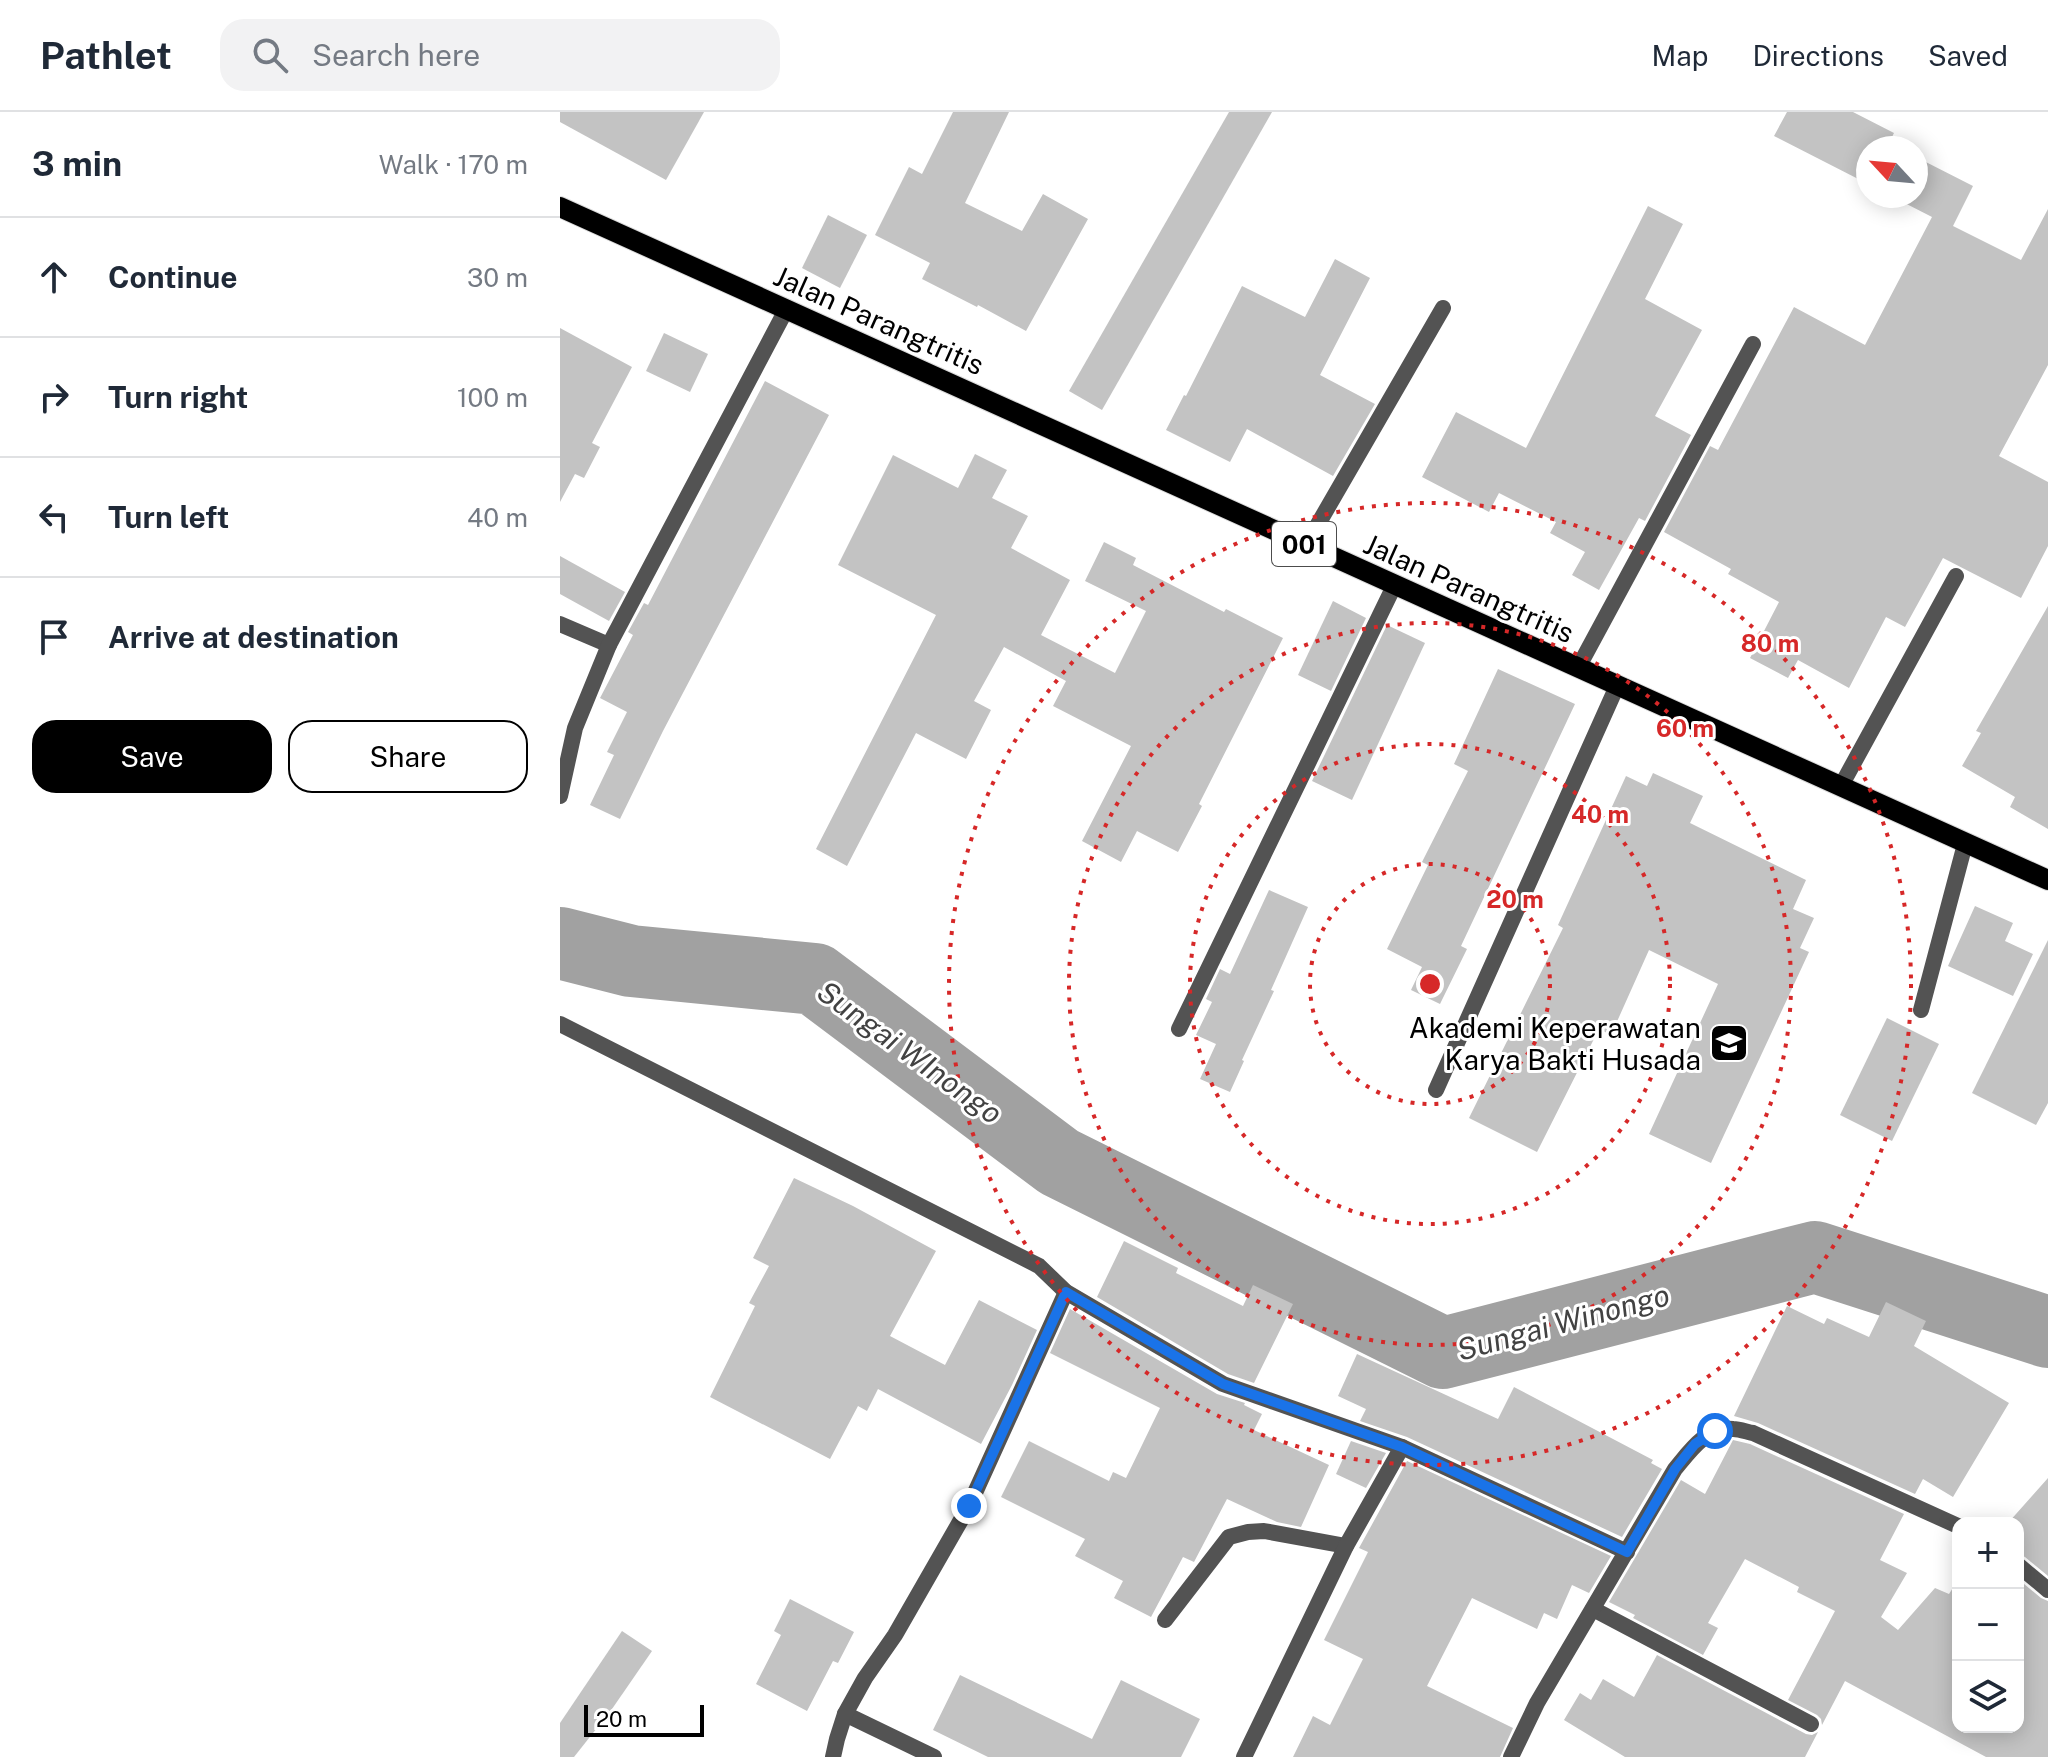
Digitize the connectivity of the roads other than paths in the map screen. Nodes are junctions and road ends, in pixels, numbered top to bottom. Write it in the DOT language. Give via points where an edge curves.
graph roads {
  1 [pos="560,207"];
  2 [pos="787,308"];
  3 [pos="1443,308"];
  4 [pos="1753,344"];
  5 [pos="1306,545"];
  6 [pos="1956,576"];
  7 [pos="1395,584"];
  8 [pos="560,624"];
  9 [pos="609,645"];
  10 [pos="1578,668"];
  11 [pos="1617,686"];
  12 [pos="1841,786"];
  13 [pos="560,796"];
  14 [pos="1965,844"];
  15 [pos="2048,880"];
  16 [pos="1921,1010"];
  17 [pos="560,1024"];
  18 [pos="1179,1029"];
  19 [pos="1436,1090"];
  20 [pos="1066,1292"];
  21 [pos="1402,1447"];
  22 [pos="1952,1523"];
  23 [pos="1346,1546"];
  24 [pos="1627,1552"];
  25 [pos="2024,1570"];
  26 [pos="2048,1590"];
  27 [pos="1593,1609"];
  28 [pos="1165,1620"];
  29 [pos="845,1714"];
  30 [pos="1811,1724"];
  31 [pos="833,1757"];
  32 [pos="934,1757"];
  33 [pos="1244,1757"];
  34 [pos="1511,1757"];
  1 -- 2 [label="main road, Jalan Parangtritis / 001"];
  2 -- 5 [label="main road, Jalan Parangtritis / 001"];
  2 -- 9 [label="street"];
  3 -- 5 [label="street"];
  4 -- 10 [label="street"];
  5 -- 7 [label="main road, Jalan Parangtritis / 001"];
  6 -- 12 [label="street"];
  7 -- 10 [label="main road, Jalan Parangtritis / 001"];
  7 -- 18 [label="street"];
  8 -- 9 [label="street"];
  9 -- 13 [label="street" via="575,728"];
  10 -- 11 [label="main road, Jalan Parangtritis / 001"];
  11 -- 12 [label="main road, Jalan Parangtritis / 001"];
  11 -- 19 [label="street"];
  12 -- 14 [label="main road, Jalan Parangtritis / 001"];
  14 -- 15 [label="main road, Jalan Parangtritis / 001"];
  14 -- 16 [label="street"];
  17 -- 20 [label="street" via="1039,1266"];
  20 -- 21 [label="street" via="1223,1384"];
  20 -- 29 [label="street" via="969,1506"];
  21 -- 23 [label="street"];
  21 -- 24 [label="street"];
  22 -- 24 [label="street" via="1753,1433 1731,1428 1695,1444"];
  23 -- 28 [label="street" via="1264,1531 1229,1537"];
  23 -- 33 [label="street"];
  24 -- 27 [label="street"];
  25 -- 26 [label="street"];
  27 -- 30 [label="street"];
  27 -- 34 [label="street"];
  29 -- 31 [label="street"];
  29 -- 32 [label="street"];
}
